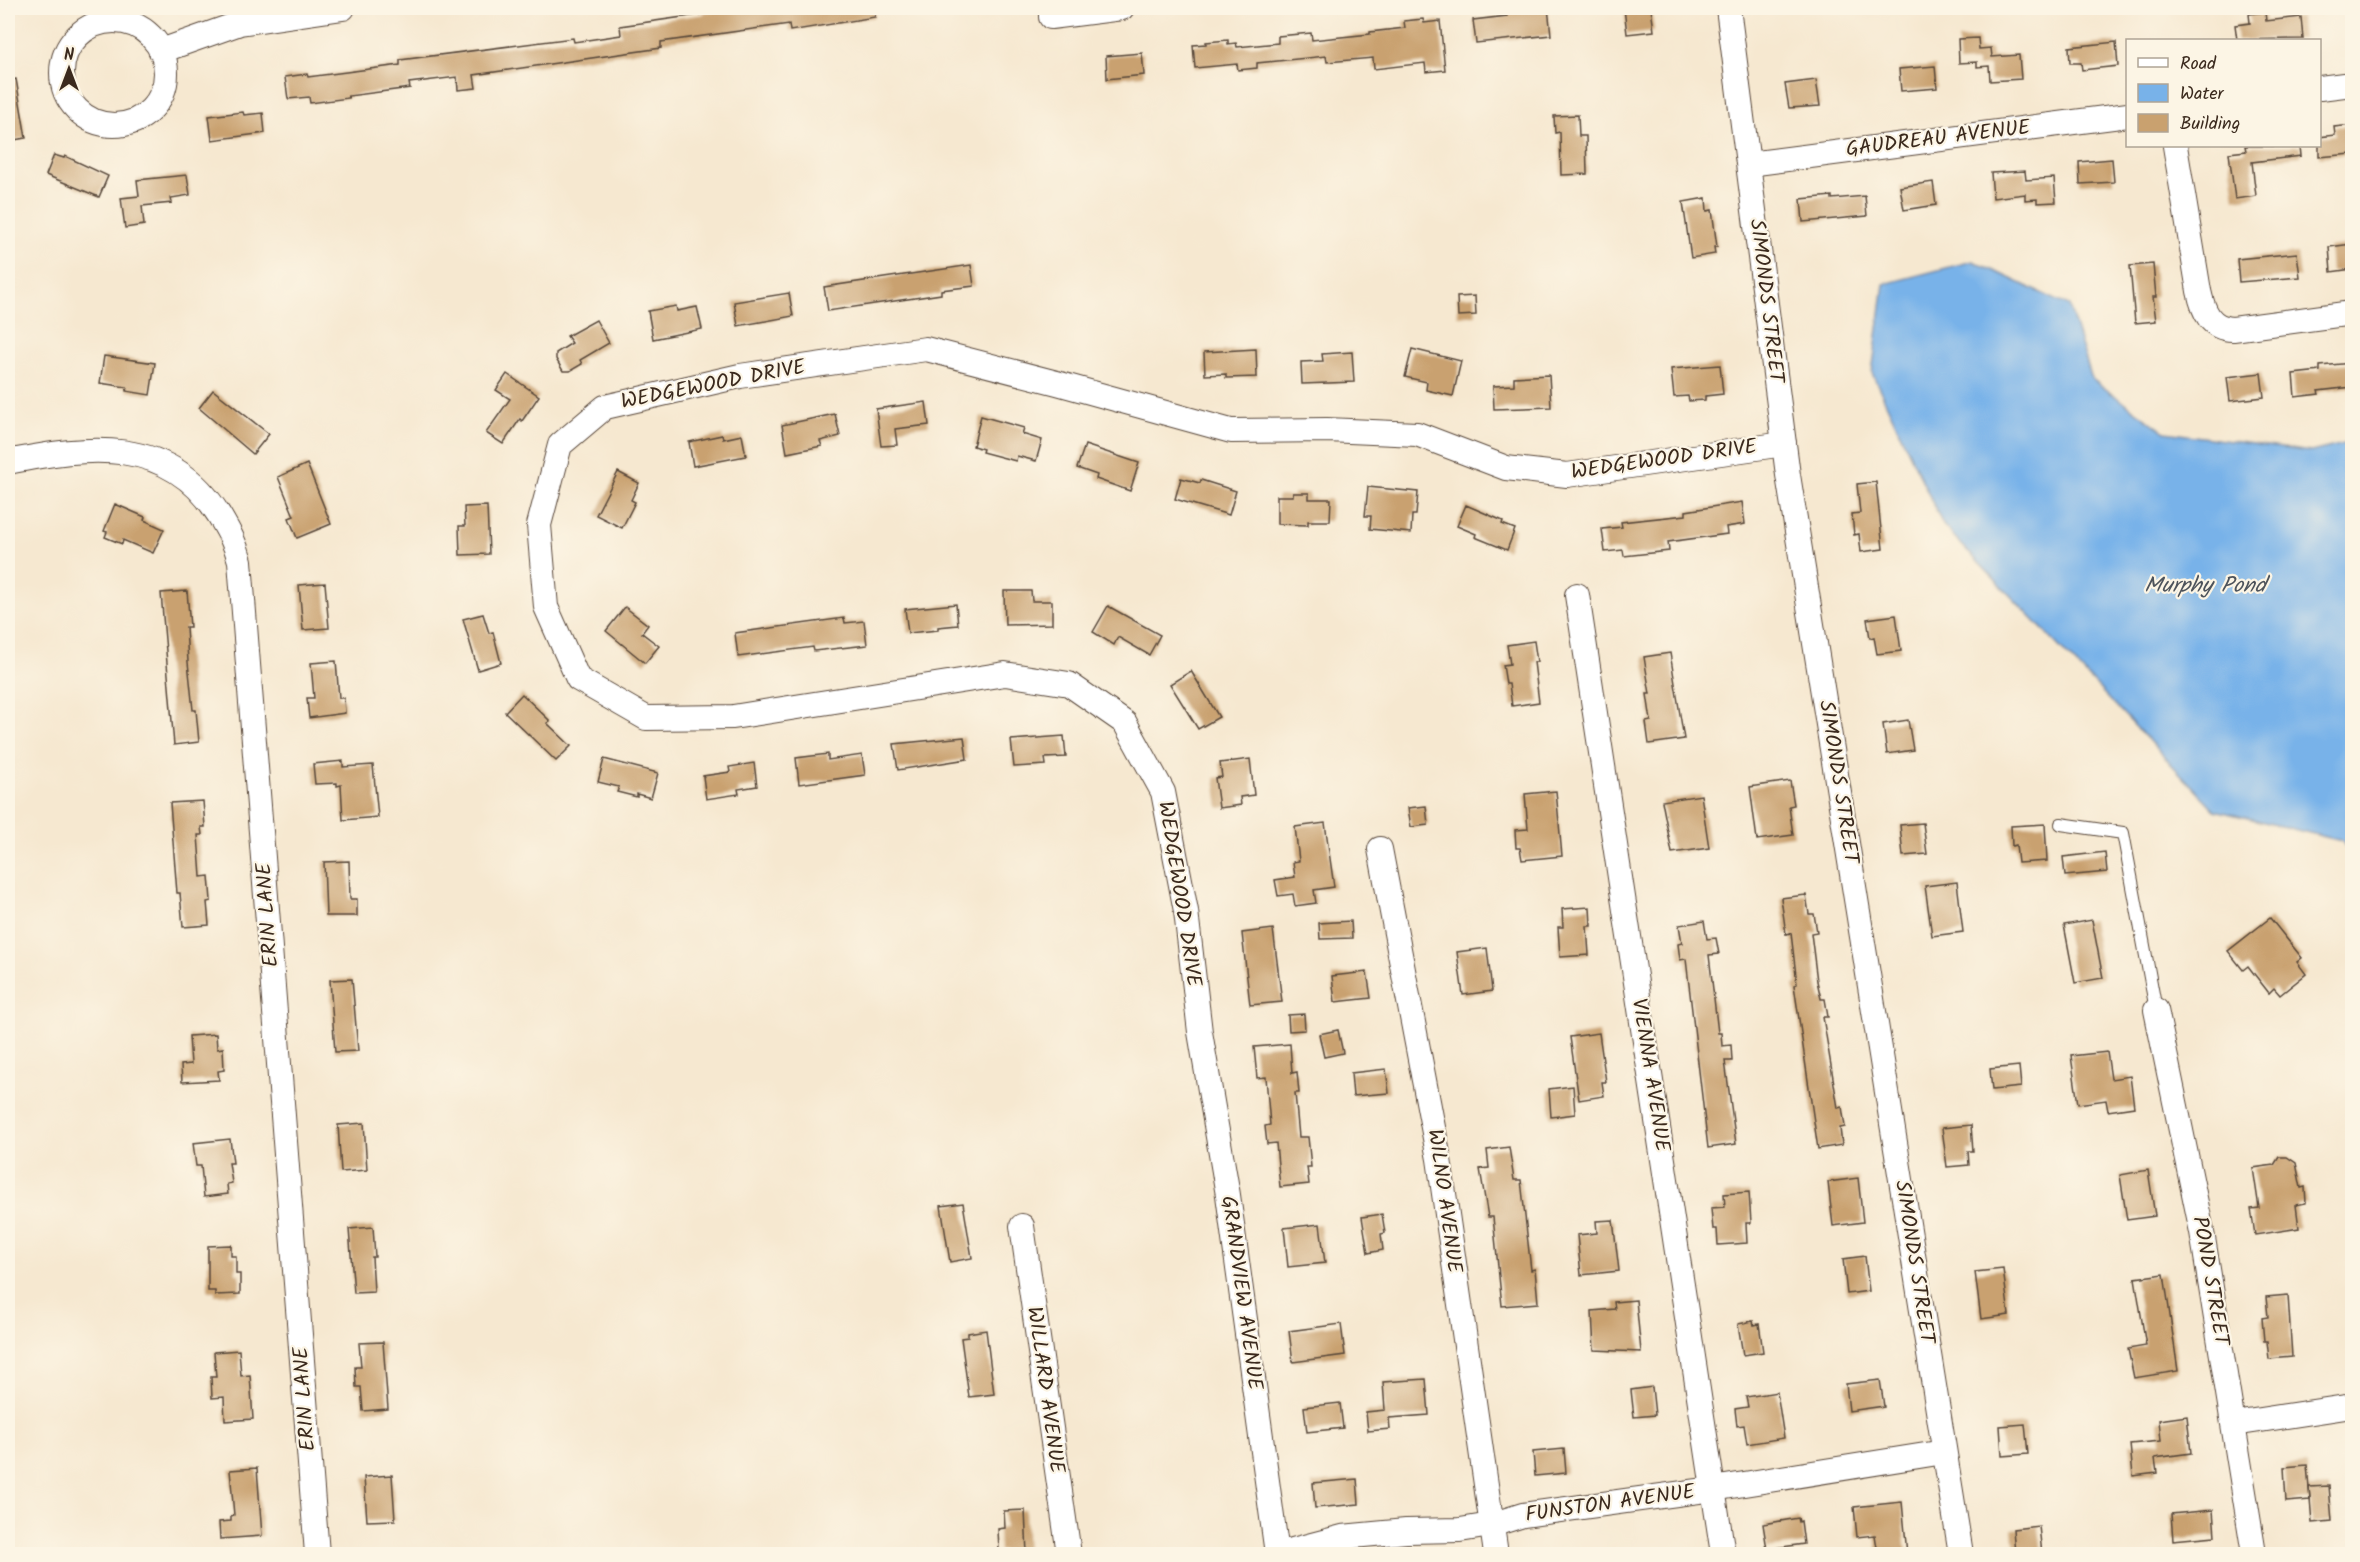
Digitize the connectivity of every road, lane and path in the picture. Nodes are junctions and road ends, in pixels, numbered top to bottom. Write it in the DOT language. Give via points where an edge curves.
graph roads {
  1 [pos="344,8"];
  2 [pos="1122,8"];
  3 [pos="1728,8"];
  4 [pos="1051,12"];
  5 [pos="161,51"];
  6 [pos="2352,84"];
  7 [pos="2321,88"];
  8 [pos="2126,115"];
  9 [pos="2175,147"];
  10 [pos="1749,164"];
  11 [pos="2352,313"];
  12 [pos="1784,444"];
  13 [pos="8,462"];
  14 [pos="1577,595"];
  15 [pos="2061,824"];
  16 [pos="1380,849"];
  17 [pos="2156,1010"];
  18 [pos="1200,1032"];
  19 [pos="1022,1226"];
  20 [pos="2352,1406"];
  21 [pos="2234,1424"];
  22 [pos="1944,1452"];
  23 [pos="1713,1489"];
  24 [pos="1491,1525"];
  25 [pos="317,1554"];
  26 [pos="1069,1554"];
  27 [pos="1277,1554"];
  28 [pos="1496,1554"];
  29 [pos="1723,1554"];
  30 [pos="1961,1554"];
  31 [pos="2254,1554"];
  1 -- 5 [label="street" via="240,23"];
  2 -- 4 [label="street"];
  3 -- 10 [label="street, SIMONDS STREET"];
  5 -- 5 [label="street" via="148,34 133,24 98,23 82,31 63,60 62,78 67,95 89,119 105,124 137,119 151,110 161,96 165,80"];
  6 -- 7 [label="street"];
  8 -- 10 [label="street, GAUDREAU AVENUE"];
  9 -- 11 [label="street" via="2199,291 2211,321 2233,329"];
  10 -- 12 [label="street, SIMONDS STREET"];
  12 -- 18 [label="street, WEDGEWOOD DRIVE" via="1567,475 1506,468 1417,434 1231,431 926,350 740,376 605,406 560,445 539,525 546,607 578,678 646,718 733,717 1005,674 1069,684 1125,723 1163,792 1186,911"];
  12 -- 22 [label="street, SIMONDS STREET"];
  13 -- 25 [label="street, ERIN LANE" via="49,454 113,452 165,463 208,498 235,540 240,561"];
  14 -- 23 [label="street, VIENNA AVENUE"];
  15 -- 17 [label="lane" via="2123,833"];
  16 -- 24 [label="street, WILNO AVENUE" via="1439,1159"];
  17 -- 21 [label="street, POND STREET" via="2202,1232"];
  18 -- 27 [label="street, GRANDVIEW AVENUE" via="1228,1195"];
  19 -- 26 [label="street, WILLARD AVENUE"];
  20 -- 21 [label="street"];
  21 -- 31 [label="street, POND STREET"];
  22 -- 23 [label="street, FUNSTON AVENUE"];
  22 -- 30 [label="street, SIMONDS STREET"];
  23 -- 24 [label="street, FUNSTON AVENUE" via="1523,1515"];
  23 -- 29 [label="street, VIENNA AVENUE"];
  24 -- 27 [label="street, FUNSTON AVENUE" via="1342,1537"];
  24 -- 28 [label="street, WILNO AVENUE"];
}
